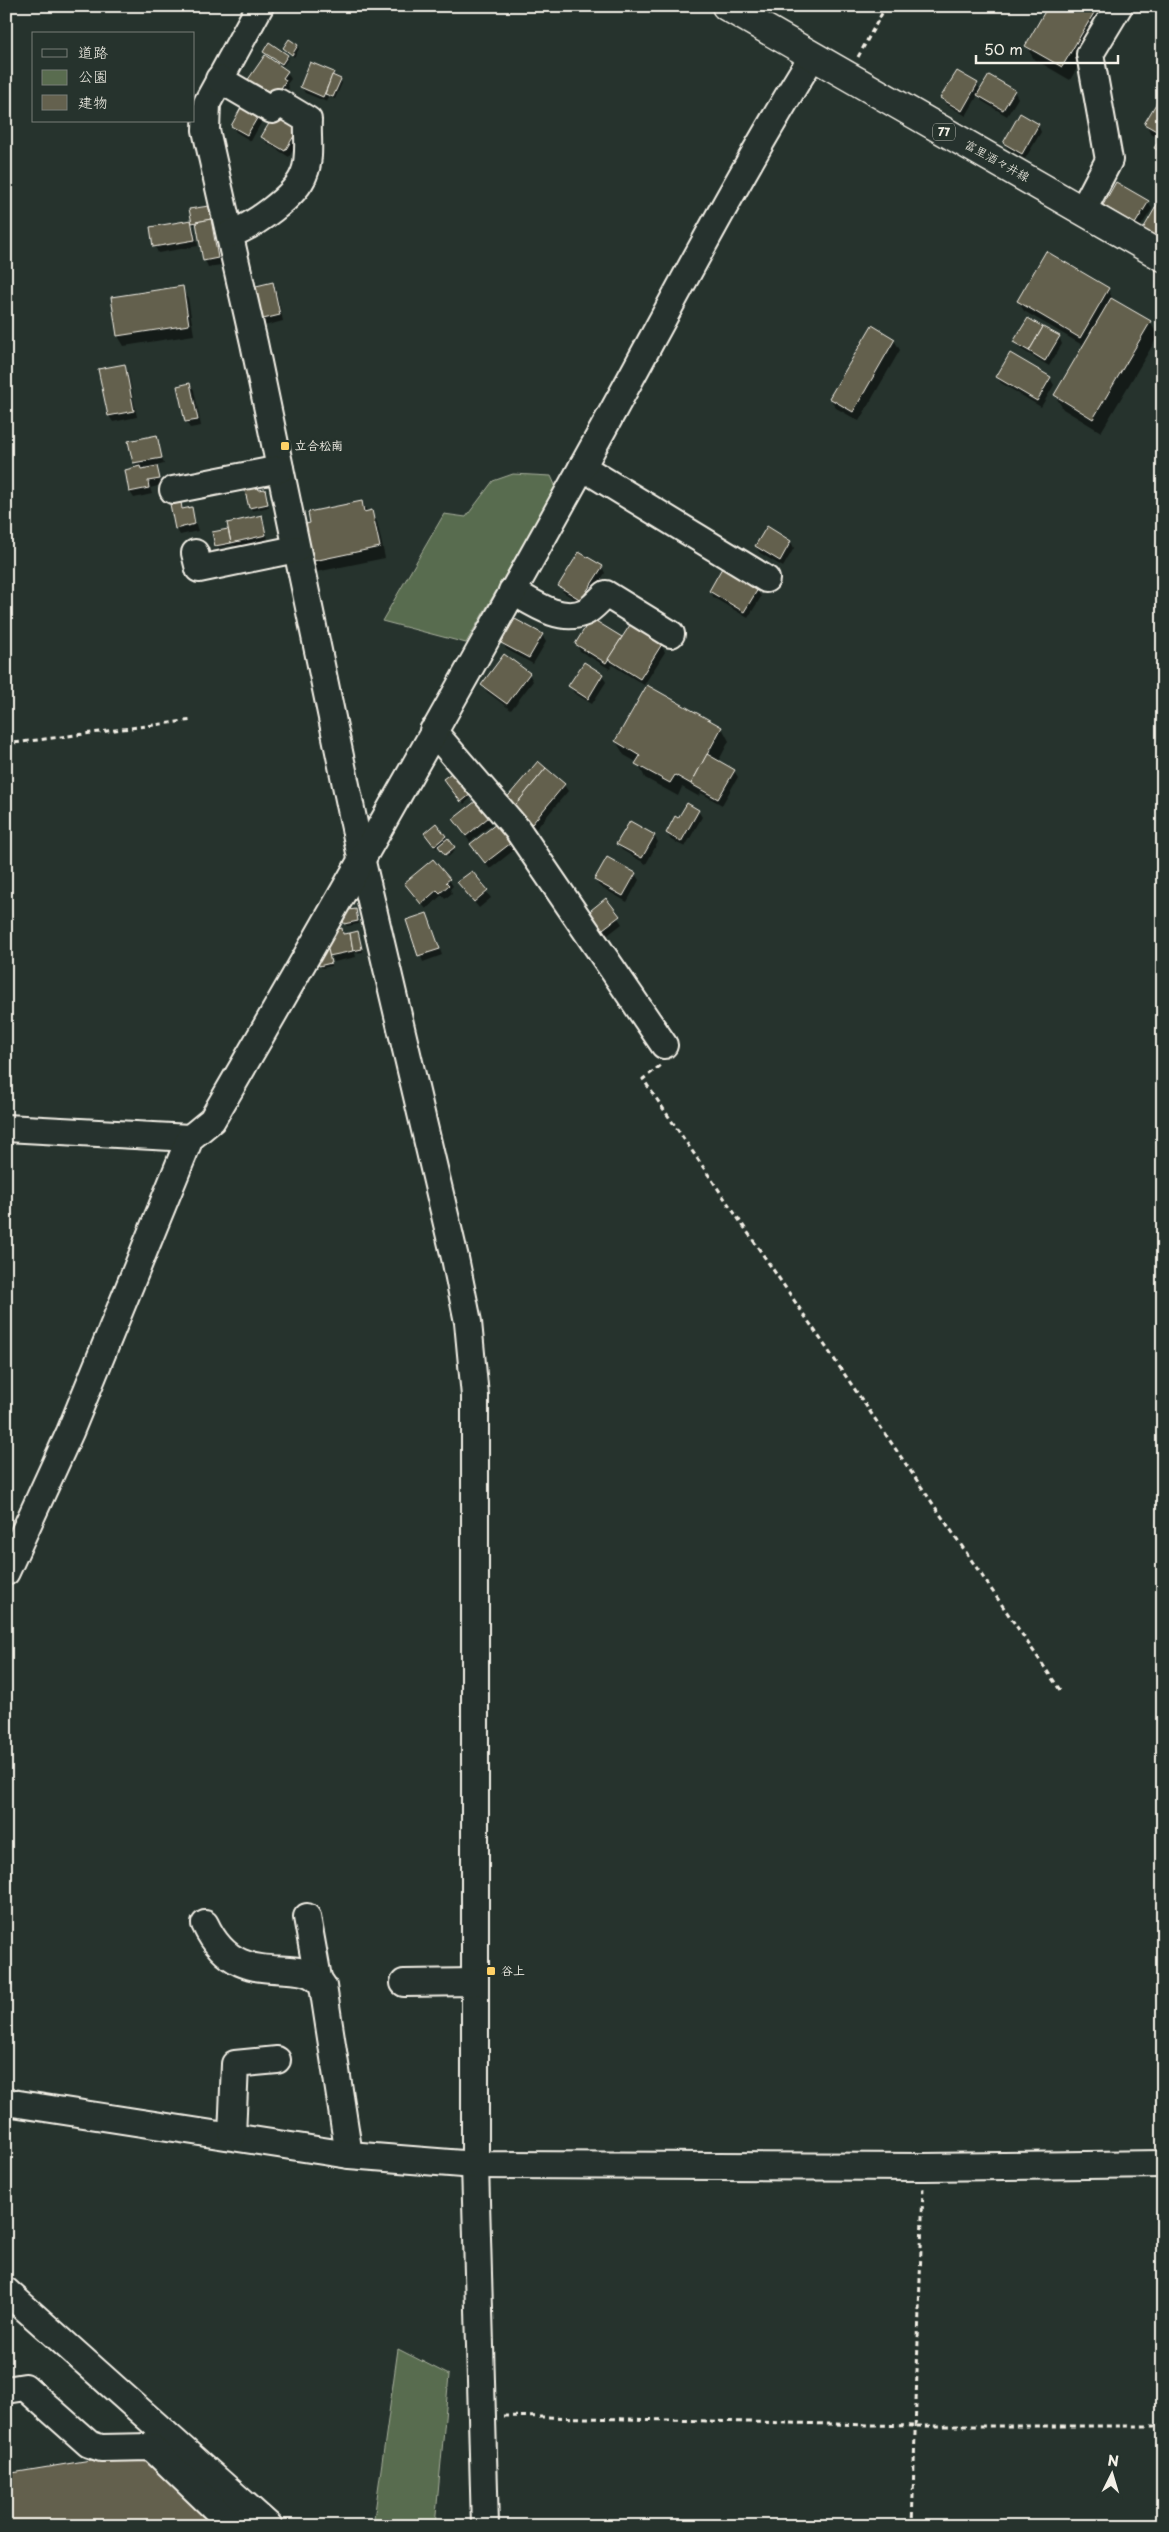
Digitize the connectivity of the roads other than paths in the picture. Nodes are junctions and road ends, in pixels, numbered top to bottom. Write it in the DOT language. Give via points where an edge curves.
graph roads {
  1 [pos="260,6"];
  2 [pos="726,6"];
  3 [pos="1119,6"];
  4 [pos="812,57"];
  5 [pos="219,79"];
  6 [pos="1083,210"];
  7 [pos="230,234"];
  8 [pos="1163,257"];
  9 [pos="582,467"];
  10 [pos="280,469"];
  11 [pos="173,490"];
  12 [pos="296,549"];
  13 [pos="195,553"];
  14 [pos="766,579"];
  15 [pos="512,591"];
  16 [pos="671,634"];
  17 [pos="434,731"];
  18 [pos="362,862"];
  19 [pos="664,1045"];
  20 [pos="6,1128"];
  21 [pos="190,1138"];
  22 [pos="6,1572"];
  23 [pos="308,1917"];
  24 [pos="205,1924"];
  25 [pos="318,1978"];
  26 [pos="404,1982"];
  27 [pos="475,1982"];
  28 [pos="277,2060"];
  29 [pos="6,2102"];
  30 [pos="232,2136"];
  31 [pos="349,2155"];
  32 [pos="1163,2164"];
  33 [pos="475,2165"];
  34 [pos="9,2300"];
  35 [pos="6,2390"];
  36 [pos="230,2526"];
  37 [pos="269,2526"];
  38 [pos="485,2526"];
  1 -- 5 [label="street"];
  2 -- 4 [label="main road, 富里酒々井線 / 77"];
  3 -- 6 [label="street" via="1090,54 1109,160"];
  4 -- 6 [label="main road, 富里酒々井線 / 77"];
  4 -- 9 [label="street" via="705,240"];
  5 -- 7 [label="street" via="207,103 206,130"];
  5 -- 7 [label="street" via="272,110 278,102 308,120 307,164 298,185 260,220"];
  6 -- 8 [label="main road, 富里酒々井線 / 77"];
  7 -- 10 [label="street"];
  9 -- 14 [label="street"];
  9 -- 15 [label="street"];
  10 -- 11 [label="street"];
  10 -- 12 [label="street"];
  12 -- 13 [label="street" via="199,569"];
  12 -- 18 [label="street"];
  15 -- 16 [label="street" via="548,611 567,614 585,612 606,594"];
  15 -- 17 [label="street"];
  17 -- 18 [label="street"];
  17 -- 19 [label="street" via="517,829"];
  18 -- 21 [label="street" via="212,1120"];
  18 -- 27 [label="street" via="468,1322 475,1396"];
  20 -- 21 [label="street"];
  21 -- 22 [label="street" via="70,1432"];
  23 -- 25 [label="street"];
  24 -- 25 [label="street" via="224,1954 242,1965 309,1972"];
  25 -- 31 [label="street" via="323,1986"];
  26 -- 27 [label="street"];
  27 -- 33 [label="street"];
  28 -- 30 [label="street" via="235,2064"];
  29 -- 30 [label="street"];
  30 -- 31 [label="street"];
  31 -- 33 [label="street"];
  32 -- 33 [label="street" via="924,2167"];
  33 -- 38 [label="street"];
  34 -- 37 [label="street"];
  35 -- 36 [label="street" via="25,2387 90,2444 101,2448 152,2447"];
}
